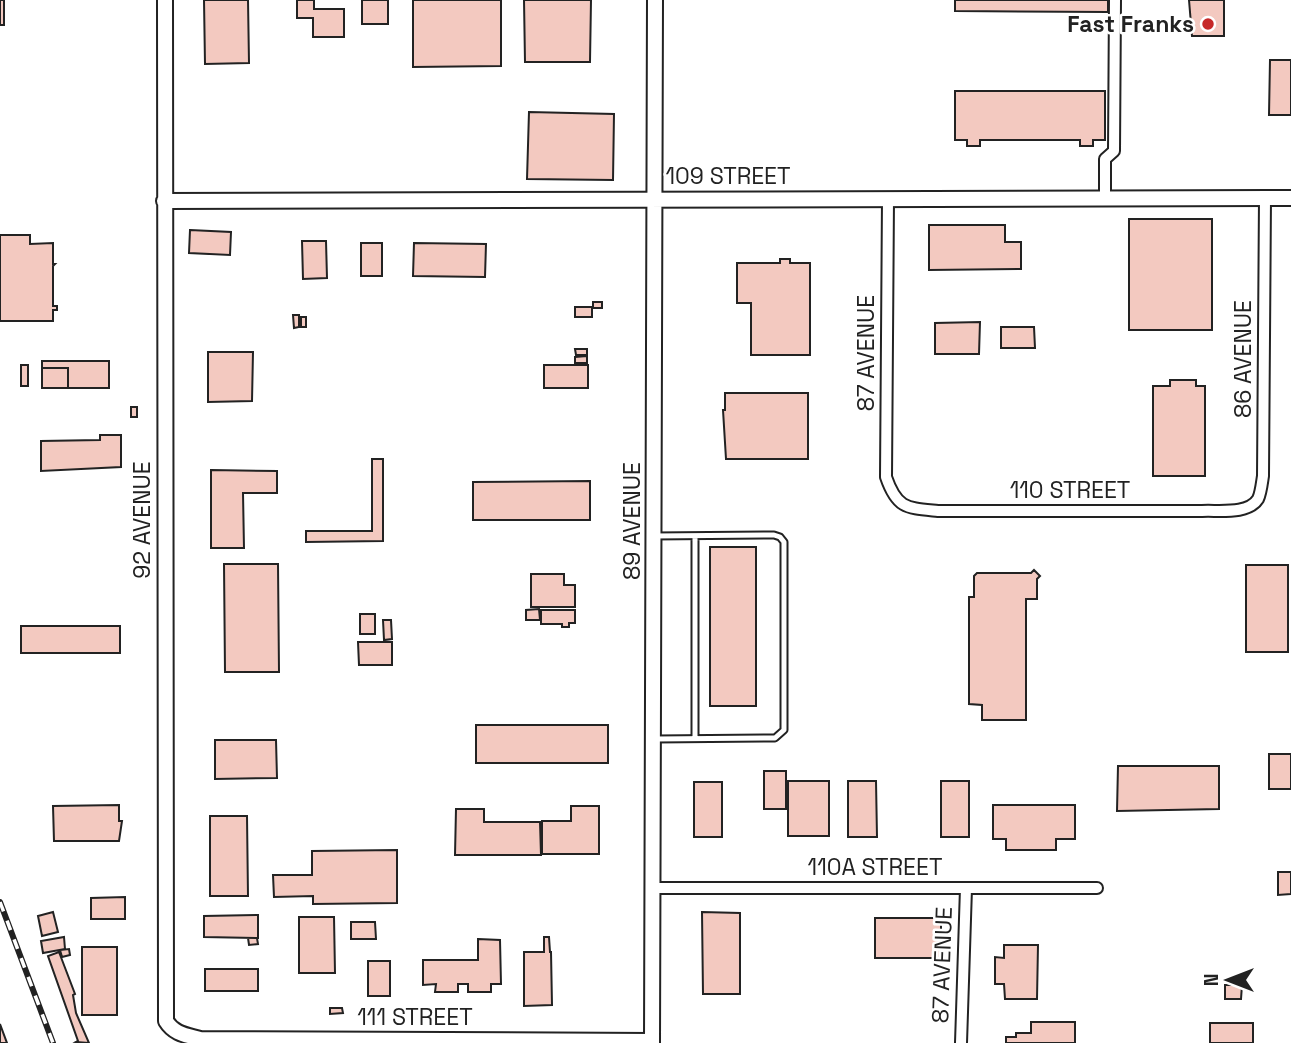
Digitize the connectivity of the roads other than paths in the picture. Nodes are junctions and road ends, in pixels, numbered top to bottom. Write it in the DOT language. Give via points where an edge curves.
graph roads {
  1 [pos="165,0"];
  2 [pos="655,0"];
  3 [pos="1115,0"];
  4 [pos="656,198"];
  5 [pos="1105,198"];
  6 [pos="1265,198"];
  7 [pos="1291,198"];
  8 [pos="888,199"];
  9 [pos="164,201"];
  10 [pos="900,503"];
  11 [pos="1241,509"];
  12 [pos="654,536"];
  13 [pos="695,536"];
  14 [pos="654,738"];
  15 [pos="695,738"];
  16 [pos="653,888"];
  17 [pos="966,888"];
  18 [pos="1097,888"];
  19 [pos="178,1034"];
  20 [pos="652,1042"];
  21 [pos="961,1043"];
  1 -- 9 [label="street, 92 AVENUE"];
  2 -- 4 [label="street, 89 AVENUE"];
  3 -- 5 [label="street" via="1114,151 1105,159"];
  4 -- 8 [label="street, 109 STREET"];
  4 -- 9 [label="street, 109 STREET"];
  4 -- 12 [label="street, 89 AVENUE"];
  5 -- 6 [label="street, 109 STREET"];
  5 -- 8 [label="street, 109 STREET"];
  6 -- 7 [label="street, 109 STREET"];
  6 -- 11 [label="street, 86 AVENUE" via="1264,476 1258,498"];
  8 -- 10 [label="street, 87 AVENUE" via="887,477"];
  9 -- 19 [label="street, 92 AVENUE" via="165,1011 166,1021"];
  10 -- 11 [label="street, 110 STREET" via="938,511"];
  12 -- 13 [label="lane"];
  12 -- 14 [label="street, 89 AVENUE"];
  13 -- 15 [label="lane"];
  13 -- 15 [label="lane" via="774,535 783,542 784,730 775,738"];
  14 -- 15 [label="lane"];
  14 -- 16 [label="street, 89 AVENUE"];
  16 -- 17 [label="street, 110A STREET"];
  16 -- 20 [label="street, 89 AVENUE"];
  17 -- 18 [label="street, 110A STREET"];
  17 -- 21 [label="street, 87 AVENUE"];
  19 -- 20 [label="street, 111 STREET" via="200,1038"];
}
